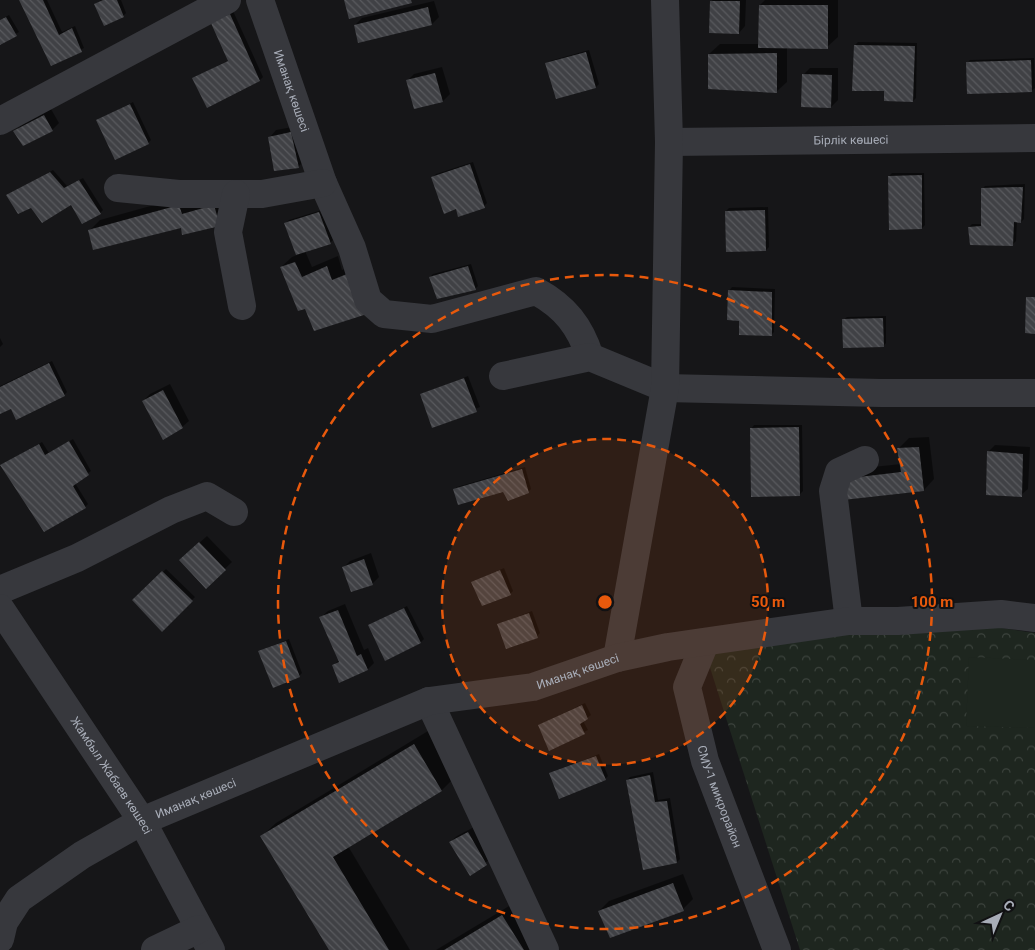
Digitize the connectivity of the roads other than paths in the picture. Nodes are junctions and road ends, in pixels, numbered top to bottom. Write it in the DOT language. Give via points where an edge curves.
graph roads {
  1 [pos="227,0"];
  2 [pos="260,0"];
  3 [pos="665,0"];
  4 [pos="0,121"];
  5 [pos="1035,138"];
  6 [pos="669,142"];
  7 [pos="323,183"];
  8 [pos="118,188"];
  9 [pos="236,194"];
  10 [pos="242,306"];
  11 [pos="590,357"];
  12 [pos="503,376"];
  13 [pos="664,388"];
  14 [pos="1035,392"];
  15 [pos="865,460"];
  16 [pos="234,512"];
  17 [pos="0,590"];
  18 [pos="0,608"];
  19 [pos="1035,618"];
  20 [pos="849,621"];
  21 [pos="705,643"];
  22 [pos="617,658"];
  23 [pos="429,701"];
  24 [pos="142,821"];
  25 [pos="0,939"];
  26 [pos="205,939"];
  27 [pos="155,950"];
  28 [pos="545,950"];
  29 [pos="777,950"];
  1 -- 4 [label="street"];
  2 -- 7 [label="street, Иманақ көшесі"];
  3 -- 6 [label="street"];
  5 -- 6 [label="street, Бірлік көшесі"];
  6 -- 13 [label="street"];
  7 -- 9 [label="street" via="262,194"];
  7 -- 11 [label="street, Иманақ көшесі" via="352,248 368,300 384,314 432,319 536,291 557,302 583,337"];
  8 -- 9 [label="street" via="179,194"];
  9 -- 10 [label="street" via="228,232"];
  11 -- 12 [label="street"];
  11 -- 13 [label="street"];
  13 -- 14 [label="street" via="881,393"];
  13 -- 22 [label="street"];
  15 -- 20 [label="street" via="839,472 833,491"];
  16 -- 17 [label="street" via="207,496 171,510 77,558"];
  18 -- 24 [label="street, Жамбыл Жабаев көшесі"];
  19 -- 20 [label="street, Иманақ көшесі" via="1001,614"];
  20 -- 21 [label="street, Иманақ көшесі"];
  21 -- 22 [label="street, Иманақ көшесі"];
  21 -- 29 [label="street, СМУ-1 микрорайон" via="687,687 705,760"];
  22 -- 23 [label="street, Иманақ көшесі" via="533,687"];
  23 -- 24 [label="street, Иманақ көшесі"];
  23 -- 28 [label="street"];
  24 -- 25 [label="street, Иманақ көшесі" via="82,854 19,899 4,922"];
  24 -- 26 [label="street, Жамбыл Жабаев көшесі"];
  26 -- 27 [label="street"];
}
